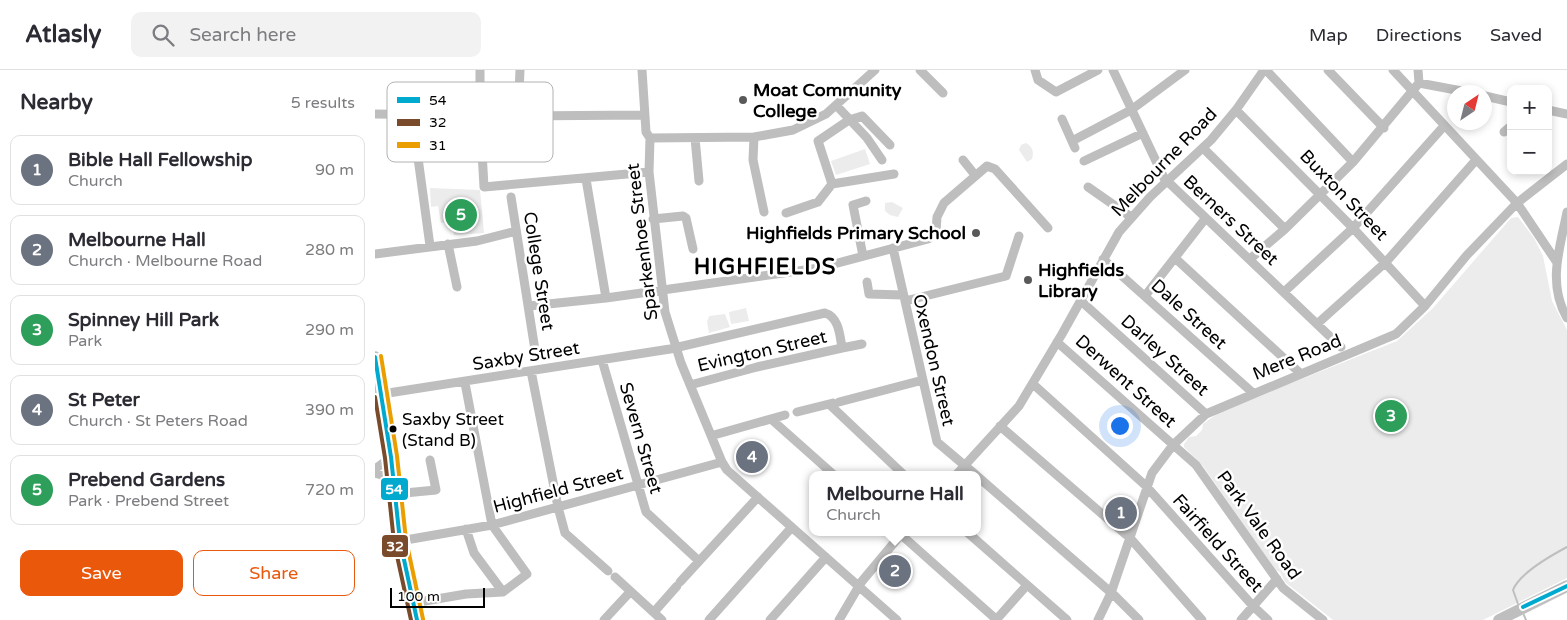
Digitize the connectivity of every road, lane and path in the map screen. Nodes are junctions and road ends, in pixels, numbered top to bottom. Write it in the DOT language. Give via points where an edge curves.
graph roads {
  1 [pos="643,70"];
  2 [pos="875,70"];
  3 [pos="920,70"];
  4 [pos="1035,70"];
  5 [pos="1098,70"];
  6 [pos="1113,70"];
  7 [pos="1185,70"];
  8 [pos="1265,70"];
  9 [pos="1328,70"];
  10 [pos="1393,70"];
  11 [pos="1418,70"];
  12 [pos="1419,83"];
  13 [pos="1447,88"];
  14 [pos="1413,91"];
  15 [pos="943,93"];
  16 [pos="1492,98"];
  17 [pos="1507,101"];
  18 [pos="836,105"];
  19 [pos="1131,110"];
  20 [pos="1236,110"];
  21 [pos="1552,111"];
  22 [pos="1567,114"];
  23 [pos="644,115"];
  24 [pos="553,116"];
  25 [pos="1062,119"];
  26 [pos="849,120"];
  27 [pos="1445,126"];
  28 [pos="1384,128"];
  29 [pos="1143,133"];
  30 [pos="754,137"];
  31 [pos="650,138"];
  32 [pos="695,138"];
  33 [pos="890,145"];
  34 [pos="1203,148"];
  35 [pos="882,160"];
  36 [pos="963,160"];
  37 [pos="1476,160"];
  38 [pos="1083,161"];
  39 [pos="419,162"];
  40 [pos="483,162"];
  41 [pos="1353,162"];
  42 [pos="1567,164"];
  43 [pos="649,172"];
  44 [pos="895,174"];
  45 [pos="975,175"];
  46 [pos="587,179"];
  47 [pos="1166,180"];
  48 [pos="699,182"];
  49 [pos="832,184"];
  50 [pos="1088,188"];
  51 [pos="1321,194"];
  52 [pos="511,197"];
  53 [pos="866,201"];
  54 [pos="1517,203"];
  55 [pos="764,212"];
  56 [pos="1567,212"];
  57 [pos="786,213"];
  58 [pos="1131,217"];
  59 [pos="653,219"];
  60 [pos="1205,219"];
  61 [pos="1049,228"];
  62 [pos="1353,228"];
  63 [pos="1285,229"];
  64 [pos="516,231"];
  65 [pos="1019,236"];
  66 [pos="1564,236"];
  67 [pos="449,244"];
  68 [pos="430,246"];
  69 [pos="893,248"];
  70 [pos="693,249"];
  71 [pos="375,254"];
  72 [pos="863,256"];
  73 [pos="1175,258"];
  74 [pos="1249,259"];
  75 [pos="1103,260"];
  76 [pos="1556,261"];
  77 [pos="1386,262"];
  78 [pos="867,282"];
  79 [pos="457,287"];
  80 [pos="661,290"];
  81 [pos="1284,292"];
  82 [pos="1145,296"];
  83 [pos="1563,297"];
  84 [pos="606,298"];
  85 [pos="904,298"];
  86 [pos="1081,301"];
  87 [pos="529,306"];
  88 [pos="1425,306"];
  89 [pos="831,315"];
  90 [pos="1567,318"];
  91 [pos="1317,324"];
  92 [pos="1057,342"];
  93 [pos="862,344"];
  94 [pos="675,346"];
  95 [pos="1341,347"];
  96 [pos="842,348"];
  97 [pos="535,350"];
  98 [pos="375,357"];
  99 [pos="602,360"];
  100 [pos="531,371"];
  101 [pos="1301,374"];
  102 [pos="923,380"];
  103 [pos="465,383"];
  104 [pos="1033,384"];
  105 [pos="690,385"];
  106 [pos="1253,392"];
  107 [pos="382,394"];
  108 [pos="833,403"];
  109 [pos="797,412"];
  110 [pos="1206,414"];
  111 [pos="785,415"];
  112 [pos="771,419"];
  113 [pos="1000,426"];
  114 [pos="715,435"];
  115 [pos="1173,445"];
  116 [pos="391,457"];
  117 [pos="431,460"];
  118 [pos="722,462"];
  119 [pos="965,466"];
  120 [pos="375,471"];
  121 [pos="830,471"];
  122 [pos="900,471"];
  123 [pos="960,471"];
  124 [pos="972,471"];
  125 [pos="981,479"];
  126 [pos="636,485"];
  127 [pos="1146,486"];
  128 [pos="394,490"];
  129 [pos="758,497"];
  130 [pos="558,508"];
  131 [pos="492,525"];
  132 [pos="792,527"];
  133 [pos="466,529"];
  134 [pos="899,536"];
  135 [pos="904,536"];
  136 [pos="972,536"];
  137 [pos="1130,538"];
  138 [pos="400,540"];
  139 [pos="826,557"];
  140 [pos="699,561"];
  141 [pos="1277,579"];
  142 [pos="1027,585"];
  143 [pos="858,586"];
  144 [pos="1567,586"];
  145 [pos="503,592"];
  146 [pos="630,592"];
  147 [pos="1111,593"];
  148 [pos="413,603"];
  149 [pos="1253,606"];
  150 [pos="653,612"];
  151 [pos="417,620"];
  152 [pos="605,620"];
  153 [pos="662,620"];
  154 [pos="709,620"];
  155 [pos="770,620"];
  156 [pos="839,620"];
  157 [pos="897,620"];
  158 [pos="997,620"];
  159 [pos="1067,620"];
  160 [pos="1098,620"];
  161 [pos="1139,620"];
  162 [pos="1202,620"];
  163 [pos="1241,620"];
  164 [pos="1268,620"];
  165 [pos="1323,620"];
  166 [pos="1499,620"];
  1 -- 23 [label="street, Sparkenhoe Street"];
  2 -- 18 [label="street"];
  3 -- 15 [label="street"];
  4 -- 5 [label="street" via="1038,80 1056,92"];
  6 -- 19 [label="street, Berners Street"];
  7 -- 19 [label="street"];
  8 -- 20 [label="street, Melbourne Road"];
  8 -- 41 [label="street"];
  9 -- 28 [label="street"];
  10 -- 14 [label="street"];
  11 -- 12 [label="street"];
  12 -- 13 [label="street"];
  12 -- 14 [label="street"];
  14 -- 27 [label="street"];
  14 -- 28 [label="street"];
  16 -- 17 [label="street"];
  18 -- 26 [label="street"];
  18 -- 30 [label="street" via="816,120 793,130"];
  19 -- 25 [label="street" via="1074,145"];
  19 -- 29 [label="street, Berners Street"];
  20 -- 34 [label="street, Melbourne Road"];
  20 -- 51 [label="street, Buxton Street"];
  21 -- 22 [label="street"];
  23 -- 24 [label="street"];
  23 -- 31 [label="street, Sparkenhoe Street"];
  26 -- 33 [label="street" via="861,116"];
  26 -- 35 [label="street"];
  26 -- 49 [label="street" via="818,140"];
  27 -- 37 [label="street"];
  27 -- 62 [label="street"];
  28 -- 41 [label="street"];
  29 -- 38 [label="street"];
  29 -- 47 [label="street, Berners Street"];
  30 -- 32 [label="street"];
  30 -- 55 [label="street" via="753,160"];
  31 -- 32 [label="street"];
  31 -- 43 [label="street, Sparkenhoe Street"];
  32 -- 48 [label="street"];
  34 -- 47 [label="street, Melbourne Road"];
  34 -- 63 [label="street"];
  36 -- 45 [label="street"];
  37 -- 54 [label="street"];
  37 -- 77 [label="street"];
  39 -- 68 [label="street"];
  40 -- 46 [label="street" via="485,187"];
  41 -- 51 [label="street"];
  42 -- 54 [label="street, Mere Road"];
  43 -- 46 [label="street"];
  43 -- 59 [label="street, Sparkenhoe Street"];
  44 -- 49 [label="street"];
  45 -- 61 [label="street" via="987,166 993,167"];
  45 -- 69 [label="street" via="940,208 936,232 928,238"];
  46 -- 84 [label="street"];
  47 -- 58 [label="street, Melbourne Road"];
  47 -- 60 [label="street, Berners Street"];
  49 -- 57 [label="street" via="818,202"];
  50 -- 58 [label="street"];
  51 -- 62 [label="street, Buxton Street"];
  51 -- 63 [label="street"];
  52 -- 64 [label="street, College Street"];
  53 -- 72 [label="street" via="853,205"];
  54 -- 76 [label="street"];
  54 -- 88 [label="street, Mere Road"];
  56 -- 66 [label="street"];
  58 -- 75 [label="street, Melbourne Road"];
  59 -- 70 [label="street" via="686,218"];
  59 -- 80 [label="street, Sparkenhoe Street"];
  60 -- 73 [label="street"];
  60 -- 74 [label="street, Berners Street"];
  62 -- 77 [label="street, Buxton Street"];
  62 -- 81 [label="street"];
  63 -- 74 [label="street"];
  64 -- 67 [label="street"];
  64 -- 87 [label="street, College Street"];
  65 -- 85 [label="street" via="1006,276"];
  66 -- 76 [label="street"];
  67 -- 68 [label="street"];
  67 -- 79 [label="street"];
  68 -- 71 [label="street"];
  69 -- 72 [label="street"];
  69 -- 85 [label="street, Oxendon Street"];
  72 -- 80 [label="street" via="819,268"];
  73 -- 82 [label="street"];
  73 -- 101 [label="street"];
  74 -- 81 [label="street, Berners Street"];
  75 -- 82 [label="street, Dale Street"];
  75 -- 86 [label="street, Melbourne Road"];
  76 -- 83 [label="street" via="1555,274"];
  77 -- 88 [label="street, Buxton Street"];
  77 -- 91 [label="street"];
  78 -- 85 [label="street" via="869,294"];
  80 -- 84 [label="street"];
  80 -- 94 [label="street, Sparkenhoe Street"];
  81 -- 91 [label="street, Berners Street"];
  82 -- 106 [label="street, Dale Street"];
  83 -- 90 [label="street"];
  84 -- 87 [label="street"];
  85 -- 102 [label="street, Oxendon Street"];
  86 -- 92 [label="street, Melbourne Road"];
  86 -- 110 [label="street, Darley Street"];
  87 -- 97 [label="street, College Street"];
  88 -- 101 [label="street, Mere Road" via="1396,334"];
  89 -- 94 [label="street, Saxby Street" via="825,313"];
  89 -- 96 [label="street, Evington Street" via="836,322"];
  91 -- 95 [label="street, Berners Street"];
  92 -- 104 [label="street, Melbourne Road"];
  92 -- 115 [label="street, Derwent Street"];
  93 -- 96 [label="street, Evington Street"];
  94 -- 99 [label="street, Saxby Street"];
  94 -- 105 [label="street, Sparkenhoe Street"];
  96 -- 105 [label="street, Evington Street"];
  98 -- 107 [label="main road"];
  99 -- 100 [label="street, Saxby Street"];
  99 -- 126 [label="street, Severn Street"];
  100 -- 103 [label="street, Saxby Street"];
  100 -- 130 [label="street"];
  101 -- 106 [label="street, Mere Road"];
  102 -- 108 [label="street"];
  102 -- 119 [label="street, Oxendon Street" via="937,442"];
  103 -- 107 [label="street, Saxby Street"];
  103 -- 131 [label="street"];
  104 -- 113 [label="street, Melbourne Road" via="1019,406"];
  104 -- 127 [label="street, Fairfield Street"];
  105 -- 118 [label="street, Sparkenhoe Street"];
  106 -- 110 [label="street, Mere Road"];
  107 -- 116 [label="main road"];
  108 -- 109 [label="street"];
  108 -- 122 [label="street"];
  110 -- 115 [label="street, Mere Road"];
  111 -- 112 [label="street"];
  112 -- 114 [label="street"];
  112 -- 121 [label="street"];
  113 -- 119 [label="street, Melbourne Road"];
  113 -- 137 [label="street"];
  115 -- 127 [label="street, Mere Road"];
  115 -- 141 [label="street, Park Vale Road" via="1196,466"];
  116 -- 120 [label="street"];
  116 -- 128 [label="main road"];
  117 -- 128 [label="street" via="437,490"];
  118 -- 126 [label="street, Highfield Street"];
  118 -- 129 [label="street"];
  119 -- 123 [label="street, Melbourne Road"];
  119 -- 124 [label="street, Oxendon Street"];
  120 -- 128 [label="street" via="385,476"];
  125 -- 147 [label="street, Oxendon Street"];
  126 -- 130 [label="street, Highfield Street"];
  126 -- 140 [label="street, Severn Street" via="646,512"];
  127 -- 137 [label="street, Mere Road"];
  127 -- 149 [label="street, Fairfield Street"];
  128 -- 138 [label="main road"];
  129 -- 132 [label="street"];
  129 -- 140 [label="street"];
  130 -- 131 [label="street, Highfield Street"];
  130 -- 146 [label="street" via="565,533"];
  131 -- 133 [label="street, Highfield Street"];
  131 -- 145 [label="street" via="527,574"];
  132 -- 139 [label="street"];
  132 -- 154 [label="street"];
  133 -- 138 [label="street, Highfield Street"];
  133 -- 145 [label="street" via="474,553"];
  134 -- 143 [label="street"];
  135 -- 158 [label="street"];
  136 -- 142 [label="street"];
  137 -- 147 [label="street, Mere Road"];
  137 -- 162 [label="street"];
  138 -- 148 [label="main road"];
  139 -- 143 [label="street"];
  139 -- 155 [label="street"];
  140 -- 150 [label="street"];
  141 -- 149 [label="street"];
  141 -- 165 [label="street, Park Vale Road" via="1283,588"];
  142 -- 158 [label="street"];
  142 -- 159 [label="street"];
  143 -- 156 [label="street"];
  143 -- 157 [label="street"];
  144 -- 166 [label="main road"];
  145 -- 148 [label="street" via="466,594"];
  146 -- 150 [label="street"];
  146 -- 152 [label="street"];
  147 -- 160 [label="street, Mere Road"];
  147 -- 161 [label="street, Oxendon Street"];
  148 -- 151 [label="main road"];
  149 -- 163 [label="street"];
  149 -- 164 [label="street, Fairfield Street"];
  150 -- 153 [label="street"];
}
